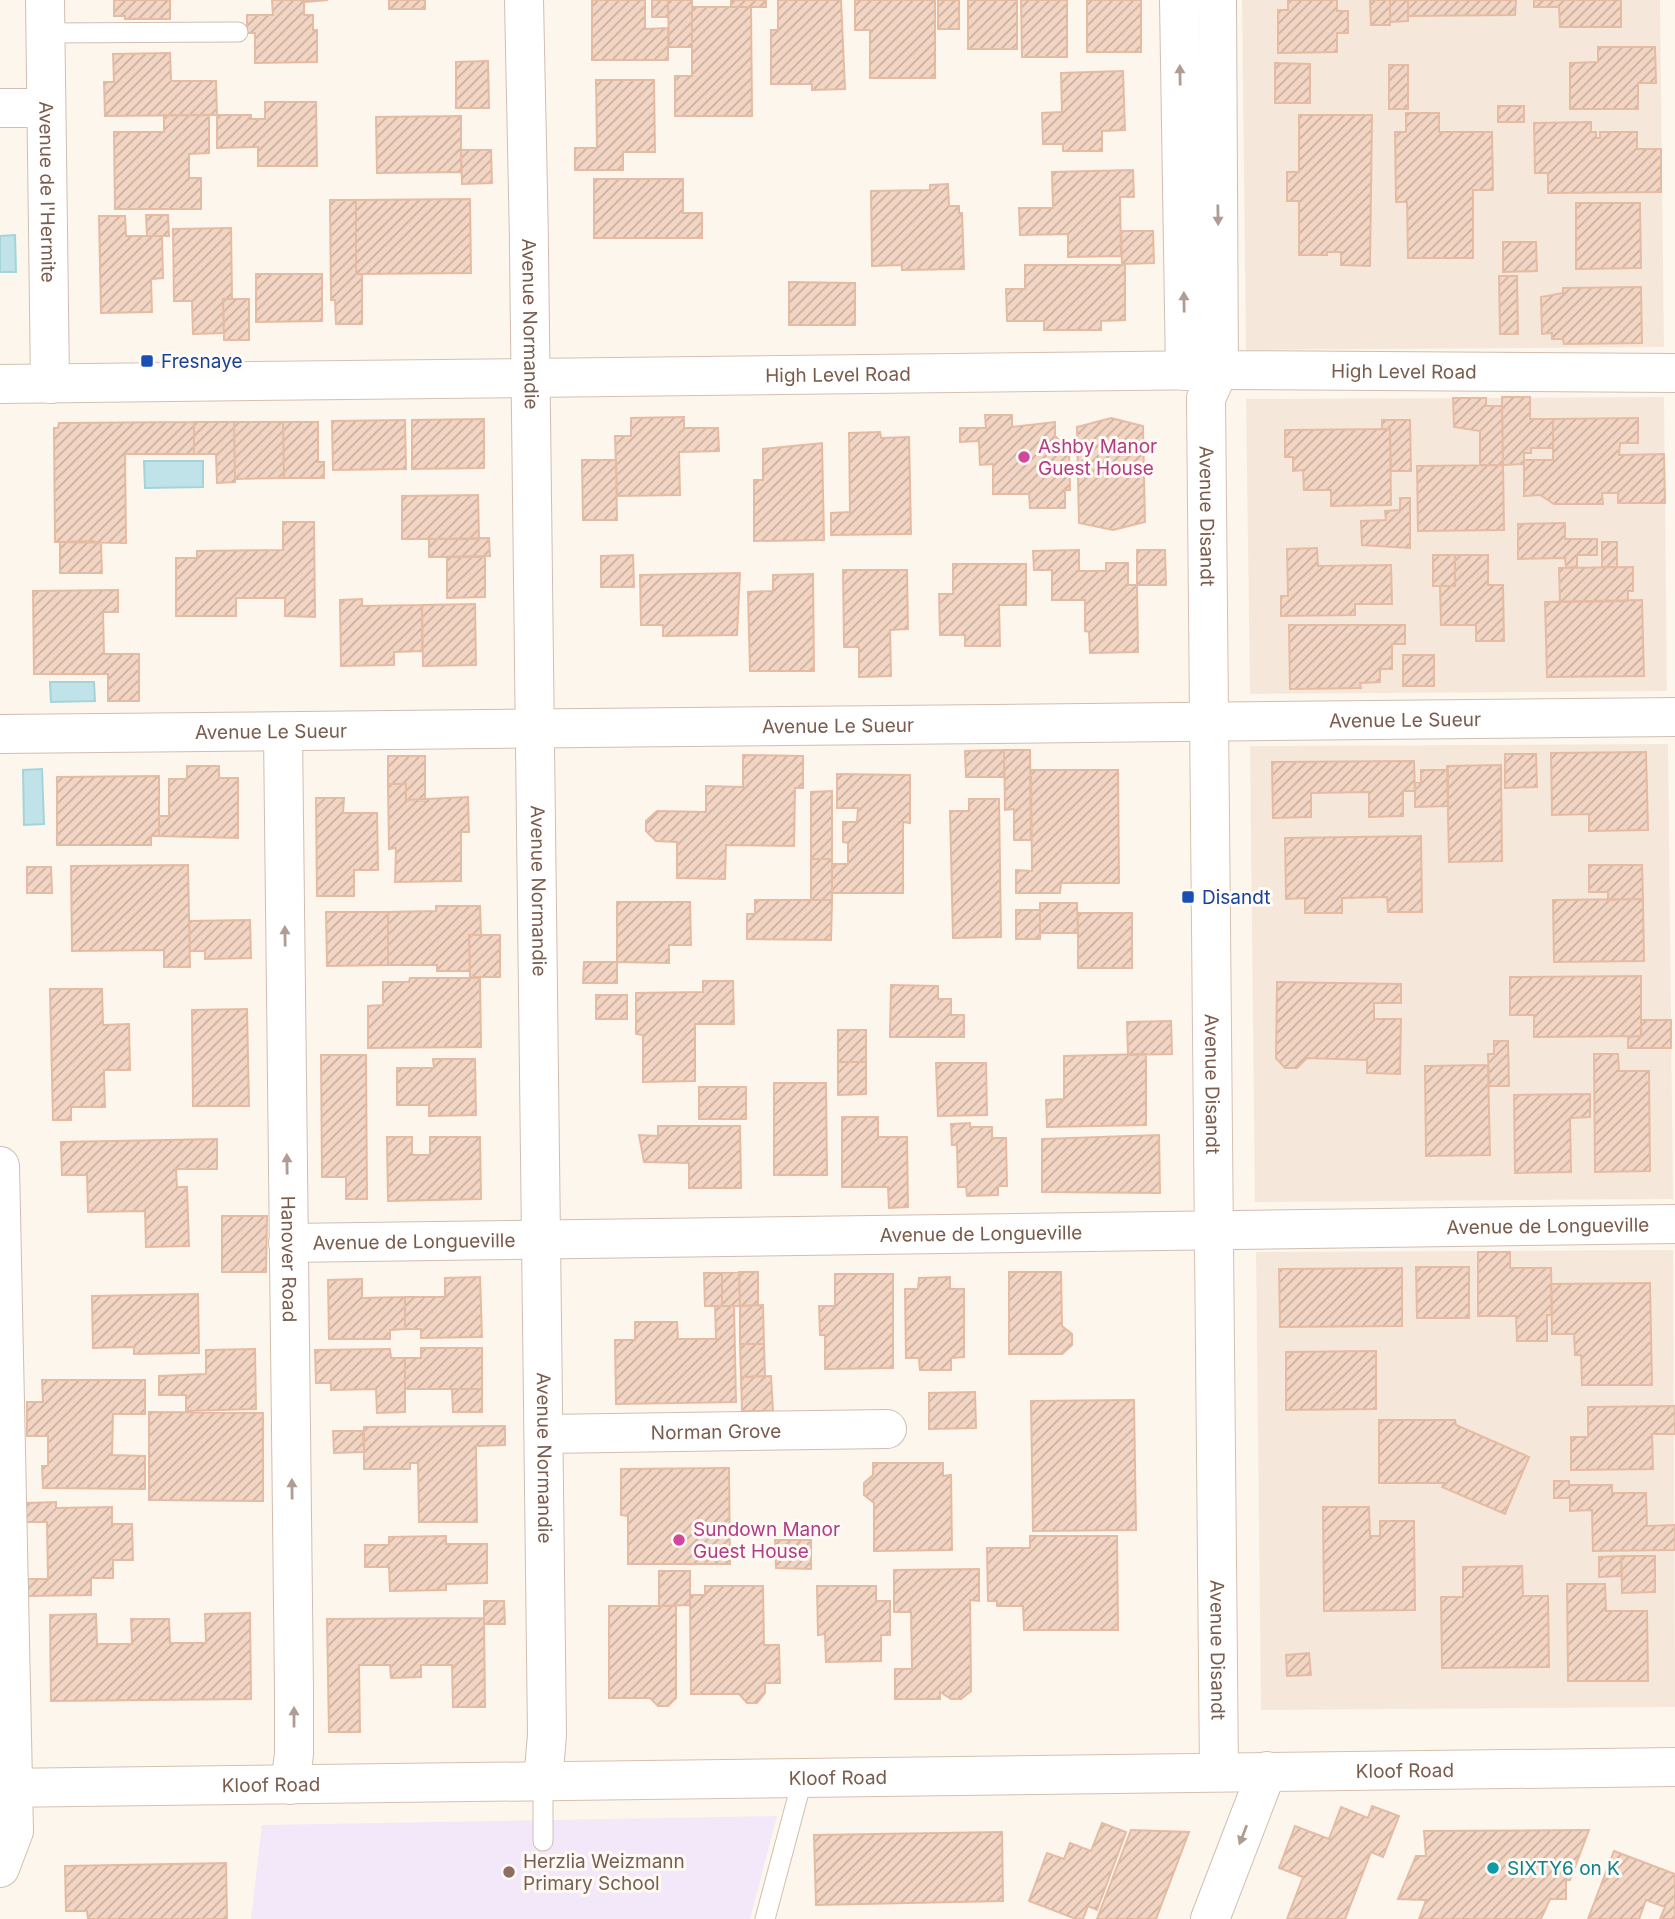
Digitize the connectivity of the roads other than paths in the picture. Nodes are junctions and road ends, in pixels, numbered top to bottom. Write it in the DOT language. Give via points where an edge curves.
graph roads {
  1 [pos="524,0"];
  2 [pos="1179,0"];
  3 [pos="1217,0"];
  4 [pos="45,17"];
  5 [pos="239,32"];
  6 [pos="0,108"];
  7 [pos="46,108"];
  8 [pos="1199,169"];
  9 [pos="1675,373"];
  10 [pos="531,379"];
  11 [pos="1203,379"];
  12 [pos="0,384"];
  13 [pos="50,384"];
  14 [pos="1675,717"];
  15 [pos="1209,720"];
  16 [pos="538,730"];
  17 [pos="283,732"];
  18 [pos="0,734"];
  19 [pos="0,1167"];
  20 [pos="1675,1224"];
  21 [pos="1213,1230"];
  22 [pos="544,1239"];
  23 [pos="288,1243"];
  24 [pos="887,1429"];
  25 [pos="544,1434"];
  26 [pos="1675,1768"];
  27 [pos="1267,1771"];
  28 [pos="1219,1772"];
  29 [pos="803,1777"];
  30 [pos="543,1782"];
  31 [pos="289,1785"];
  32 [pos="6,1788"];
  33 [pos="543,1841"];
  34 [pos="0,1868"];
  35 [pos="765,1919"];
  36 [pos="1210,1919"];
  1 -- 10 [label="street, Avenue Normandie"];
  8 -- 2 [label="street, Avenue Disandt, one-way"];
  3 -- 8 [label="street, Avenue Disandt"];
  4 -- 5 [label="lane"];
  4 -- 7 [label="street, Avenue de l'Hermite"];
  6 -- 7 [label="street"];
  7 -- 13 [label="street, Avenue de l'Hermite"];
  8 -- 11 [label="street, Avenue Disandt"];
  9 -- 11 [label="street, High Level Road"];
  10 -- 11 [label="street, High Level Road"];
  10 -- 13 [label="street, High Level Road"];
  10 -- 16 [label="street, Avenue Normandie"];
  11 -- 15 [label="street, Avenue Disandt"];
  12 -- 13 [label="street, High Level Road"];
  14 -- 15 [label="street, Avenue Le Sueur"];
  15 -- 16 [label="street, Avenue Le Sueur"];
  15 -- 21 [label="street, Avenue Disandt"];
  16 -- 17 [label="street, Avenue Le Sueur"];
  16 -- 22 [label="street, Avenue Normandie"];
  17 -- 18 [label="street, Avenue Le Sueur"];
  23 -- 17 [label="street, Hanover Road, one-way"];
  19 -- 32 [label="street"];
  20 -- 21 [label="street, Avenue de Longueville"];
  21 -- 22 [label="street, Avenue de Longueville"];
  21 -- 28 [label="street, Avenue Disandt"];
  22 -- 23 [label="street, Avenue de Longueville"];
  22 -- 25 [label="street, Avenue Normandie"];
  31 -- 23 [label="street, Hanover Road, one-way" via="294,1690"];
  24 -- 25 [label="street, Norman Grove"];
  25 -- 30 [label="street, Avenue Normandie" via="547,1735"];
  26 -- 27 [label="street, Kloof Road"];
  27 -- 28 [label="street, Kloof Road"];
  27 -- 36 [label="street, one-way"];
  28 -- 29 [label="street, Kloof Road"];
  29 -- 30 [label="street, Kloof Road"];
  29 -- 35 [label="lane"];
  30 -- 31 [label="street, Kloof Road"];
  30 -- 33 [label="lane"];
  31 -- 32 [label="street, Kloof Road"];
  32 -- 34 [label="street" via="14,1831"];
}
